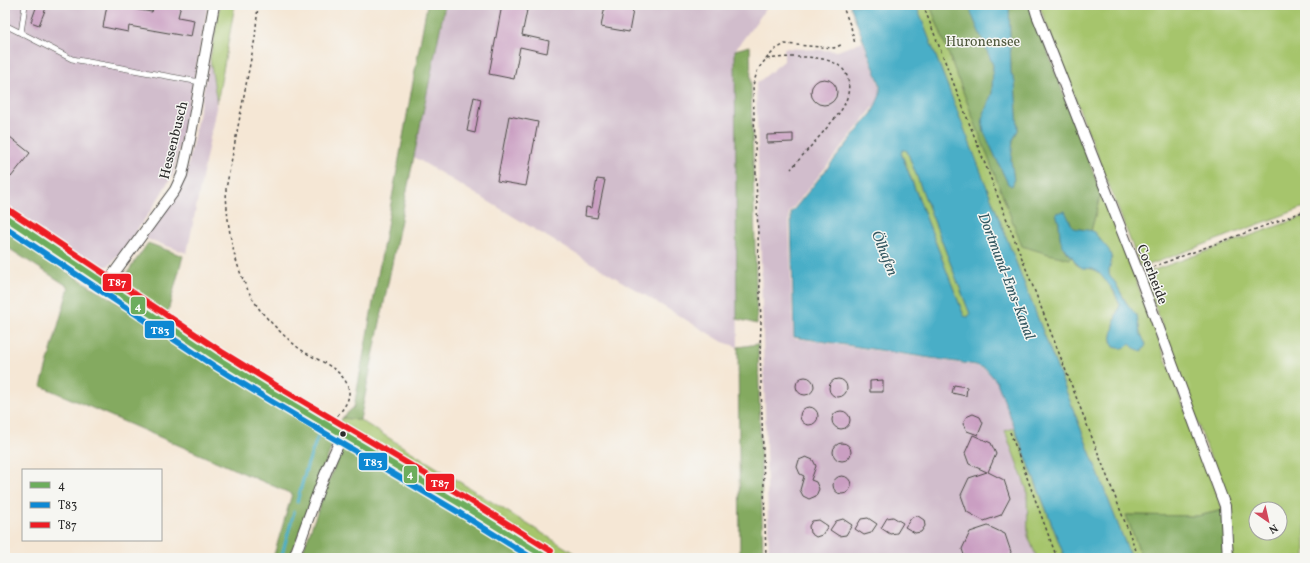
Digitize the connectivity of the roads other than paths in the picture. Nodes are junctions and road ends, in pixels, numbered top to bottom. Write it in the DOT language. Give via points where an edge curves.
graph roads {
  1 [pos="25,5"];
  2 [pos="214,5"];
  3 [pos="1034,5"];
  4 [pos="5,25"];
  5 [pos="21,33"];
  6 [pos="200,82"];
  7 [pos="5,217"];
  8 [pos="106,284"];
  9 [pos="343,434"];
  10 [pos="294,558"];
  11 [pos="547,558"];
  12 [pos="1228,558"];
  1 -- 5 [label="lane"];
  2 -- 6 [label="street, Hessenbusch"];
  3 -- 12 [label="street, Coerheide" via="1138,272 1225,506"];
  4 -- 5 [label="lane"];
  5 -- 6 [label="lane" via="72,59"];
  6 -- 8 [label="street, Hessenbusch" via="182,175 175,190"];
  7 -- 8 [label="street"];
  8 -- 9 [label="street" via="218,359"];
  9 -- 10 [label="street" via="325,474"];
  9 -- 11 [label="street"];
}
